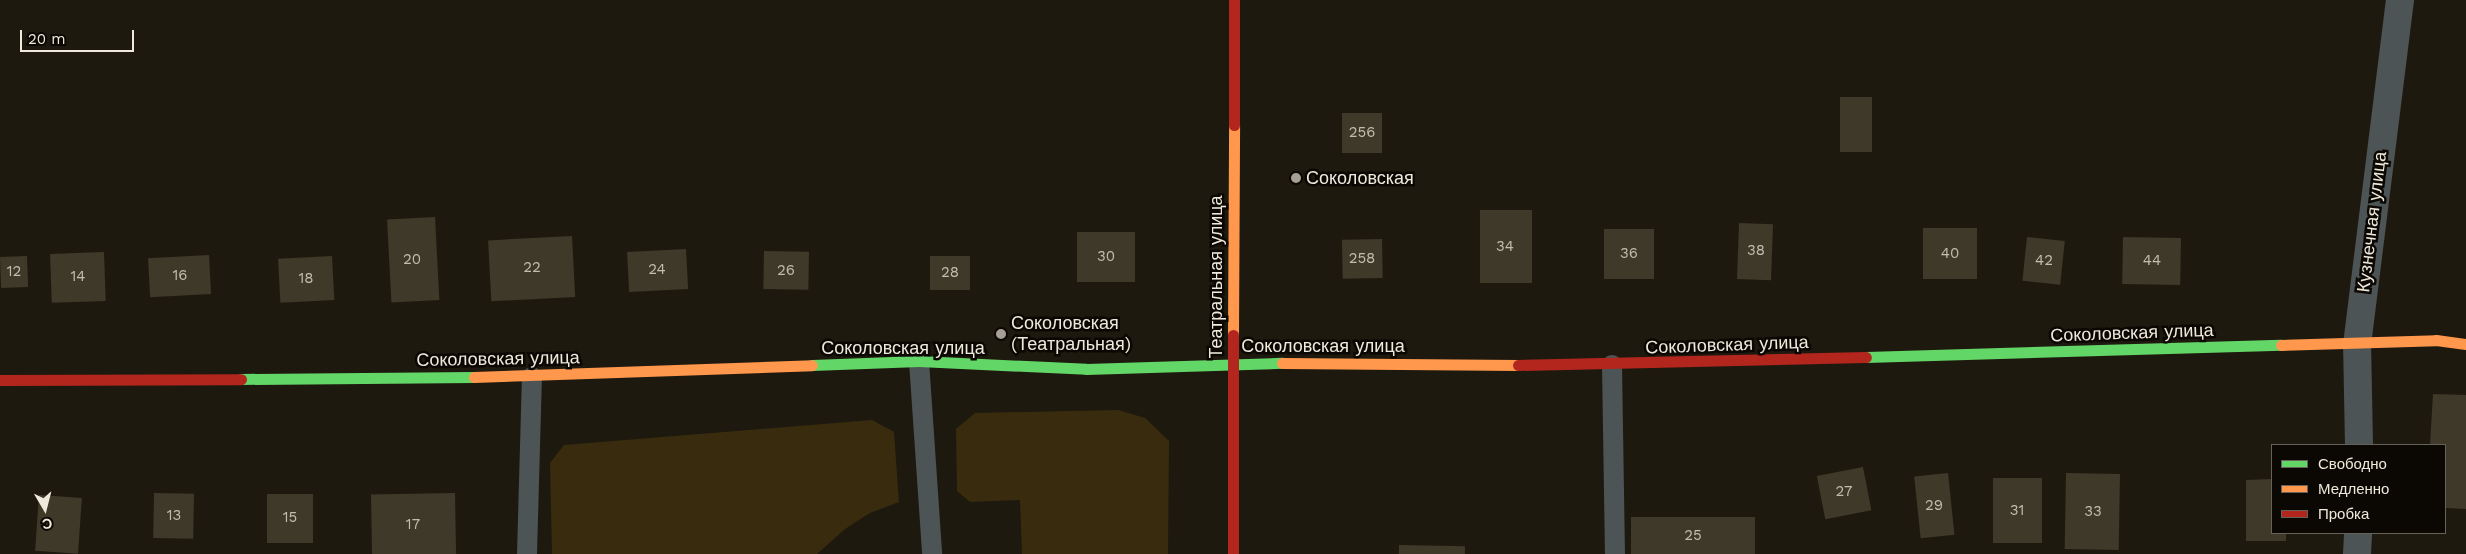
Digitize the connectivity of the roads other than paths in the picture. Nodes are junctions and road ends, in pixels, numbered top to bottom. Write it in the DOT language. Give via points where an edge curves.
graph roads {
  1 [pos="1234,0"];
  2 [pos="2400,0"];
  3 [pos="2466,344"];
  4 [pos="2358,345"];
  5 [pos="920,362"];
  6 [pos="1233,363"];
  7 [pos="1612,366"];
  8 [pos="532,377"];
  9 [pos="0,380"];
  10 [pos="2360,444"];
  11 [pos="2358,534"];
  12 [pos="527,554"];
  13 [pos="932,554"];
  14 [pos="1233,554"];
  15 [pos="1615,554"];
  16 [pos="2357,554"];
  1 -- 6 [label="street, Театральная улица"];
  2 -- 4 [label="street, Кузнечная улица"];
  3 -- 4 [label="street, Соколовская улица" via="2436,340"];
  4 -- 7 [label="street, Соколовская улица"];
  4 -- 10 [label="street, Кузнечная улица"];
  5 -- 6 [label="street, Соколовская улица" via="1086,369"];
  5 -- 8 [label="street, Соколовская улица"];
  5 -- 13 [label="lane"];
  6 -- 7 [label="street, Соколовская улица"];
  6 -- 14 [label="street, Театральная улица"];
  7 -- 15 [label="lane"];
  8 -- 9 [label="street, Соколовская улица"];
  8 -- 12 [label="lane"];
  11 -- 16 [label="street"];
}
